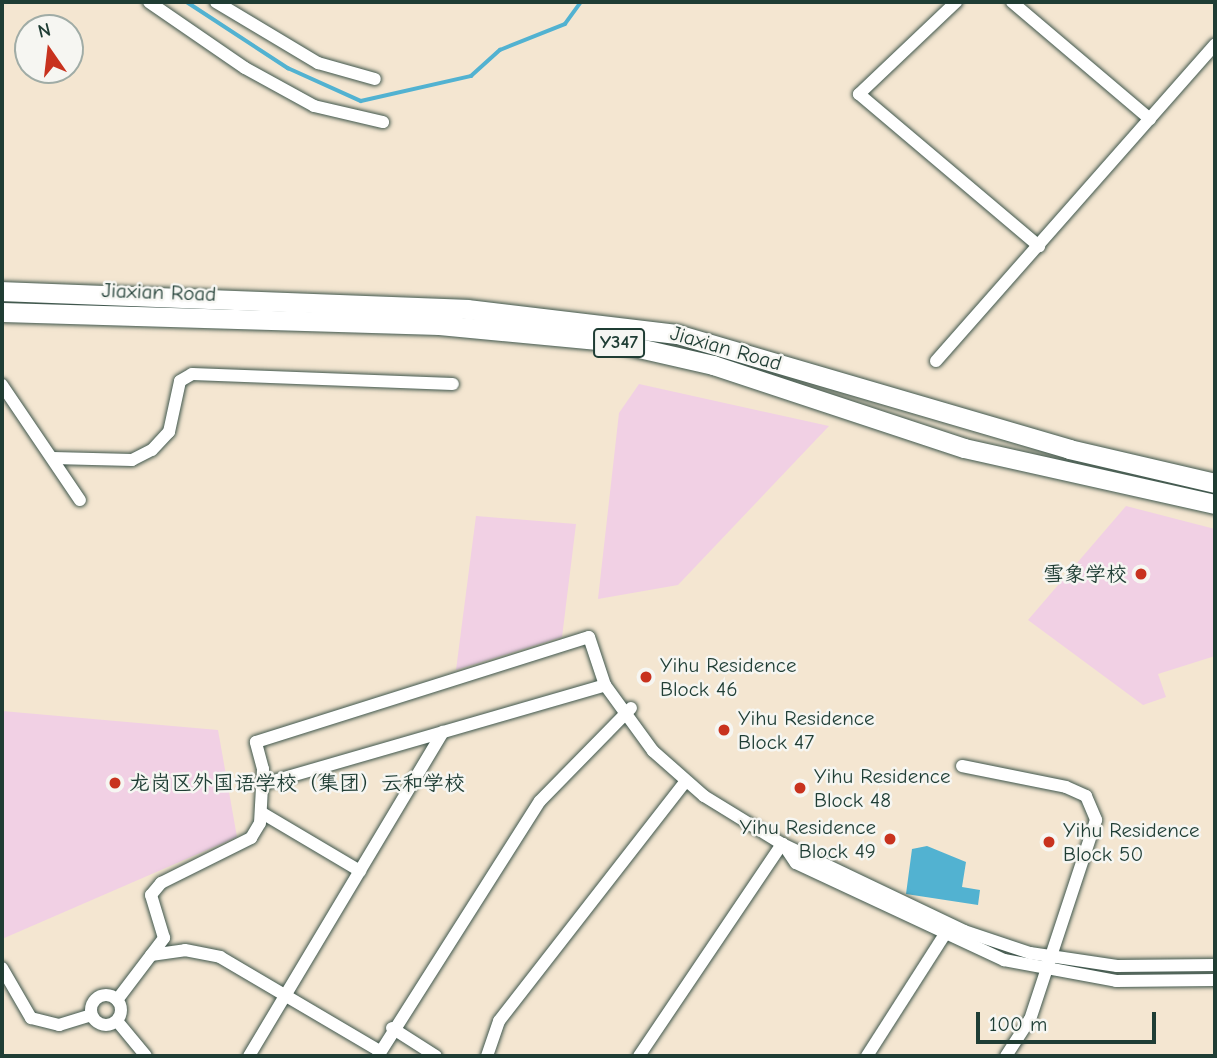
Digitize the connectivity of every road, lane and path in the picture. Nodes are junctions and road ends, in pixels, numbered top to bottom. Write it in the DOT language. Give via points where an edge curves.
graph roads {
  1 [pos="149,2"];
  2 [pos="216,2"];
  3 [pos="956,2"];
  4 [pos="1012,2"];
  5 [pos="1215,44"];
  6 [pos="375,79"];
  7 [pos="1150,119"];
  8 [pos="383,122"];
  9 [pos="1040,246"];
  10 [pos="2,291"];
  11 [pos="2,312"];
  12 [pos="936,361"];
  13 [pos="453,384"];
  14 [pos="2,385"];
  15 [pos="53,458"];
  16 [pos="1215,483"];
  17 [pos="80,500"];
  18 [pos="1215,504"];
  19 [pos="605,685"];
  20 [pos="627,712"];
  21 [pos="443,732"];
  22 [pos="962,766"];
  23 [pos="686,781"];
  24 [pos="262,784"];
  25 [pos="261,813"];
  26 [pos="782,844"];
  27 [pos="360,871"];
  28 [pos="951,925"];
  29 [pos="944,937"];
  30 [pos="151,955"];
  31 [pos="1052,958"];
  32 [pos="1215,965"];
  33 [pos="2,968"];
  34 [pos="1047,971"];
  35 [pos="1215,980"];
  36 [pos="285,995"];
  37 [pos="117,1000"];
  38 [pos="92,1015"];
  39 [pos="117,1020"];
  40 [pos="392,1028"];
  41 [pos="378,1053"];
  42 [pos="146,1056"];
  43 [pos="249,1056"];
  44 [pos="436,1056"];
  45 [pos="487,1056"];
  46 [pos="639,1056"];
  47 [pos="867,1056"];
  48 [pos="1006,1056"];
  1 -- 8 [label="street" via="245,68 314,106"];
  2 -- 6 [label="street" via="318,63"];
  3 -- 9 [label="street" via="859,94"];
  4 -- 7 [label="street"];
  5 -- 7 [label="street"];
  7 -- 9 [label="street"];
  9 -- 12 [label="street"];
  10 -- 16 [label="main road, Jiaxian Road / Y347" via="467,309 677,334 1056,446"];
  11 -- 18 [label="main road, Jiaxian Road / Y347" via="439,325 608,341 713,365 964,448"];
  13 -- 15 [label="street" via="192,374 180,381 169,432 152,450 132,460"];
  14 -- 15 [label="street"];
  15 -- 17 [label="street"];
  19 -- 20 [label="street"];
  19 -- 21 [label="street"];
  19 -- 24 [label="street" via="589,637 256,742"];
  20 -- 23 [label="street"];
  20 -- 40 [label="street" via="540,801"];
  21 -- 24 [label="street"];
  21 -- 27 [label="street"];
  22 -- 31 [label="street" via="1086,796 1096,820"];
  23 -- 26 [label="street"];
  23 -- 45 [label="street" via="499,1021"];
  24 -- 25 [label="street"];
  25 -- 27 [label="street"];
  25 -- 30 [label="street" via="251,838 161,883 151,895 164,938"];
  26 -- 28 [label="street"];
  26 -- 29 [label="street" via="796,863"];
  26 -- 46 [label="street"];
  27 -- 36 [label="street"];
  28 -- 29 [label="street"];
  28 -- 31 [label="street"];
  29 -- 34 [label="street"];
  29 -- 47 [label="street"];
  30 -- 36 [label="street" via="209,954"];
  30 -- 37 [label="street"];
  31 -- 32 [label="street" via="1117,966"];
  31 -- 34 [label="street"];
  33 -- 38 [label="street" via="31,1018 60,1025"];
  34 -- 35 [label="street" via="1116,981"];
  34 -- 48 [label="street" via="1030,1019"];
  36 -- 41 [label="street"];
  36 -- 43 [label="street"];
  37 -- 38 [label="street" via="98,997"];
  37 -- 39 [label="street"];
  38 -- 39 [label="street" via="103,1025"];
  39 -- 42 [label="street"];
  40 -- 41 [label="street"];
  40 -- 44 [label="street"];
}
